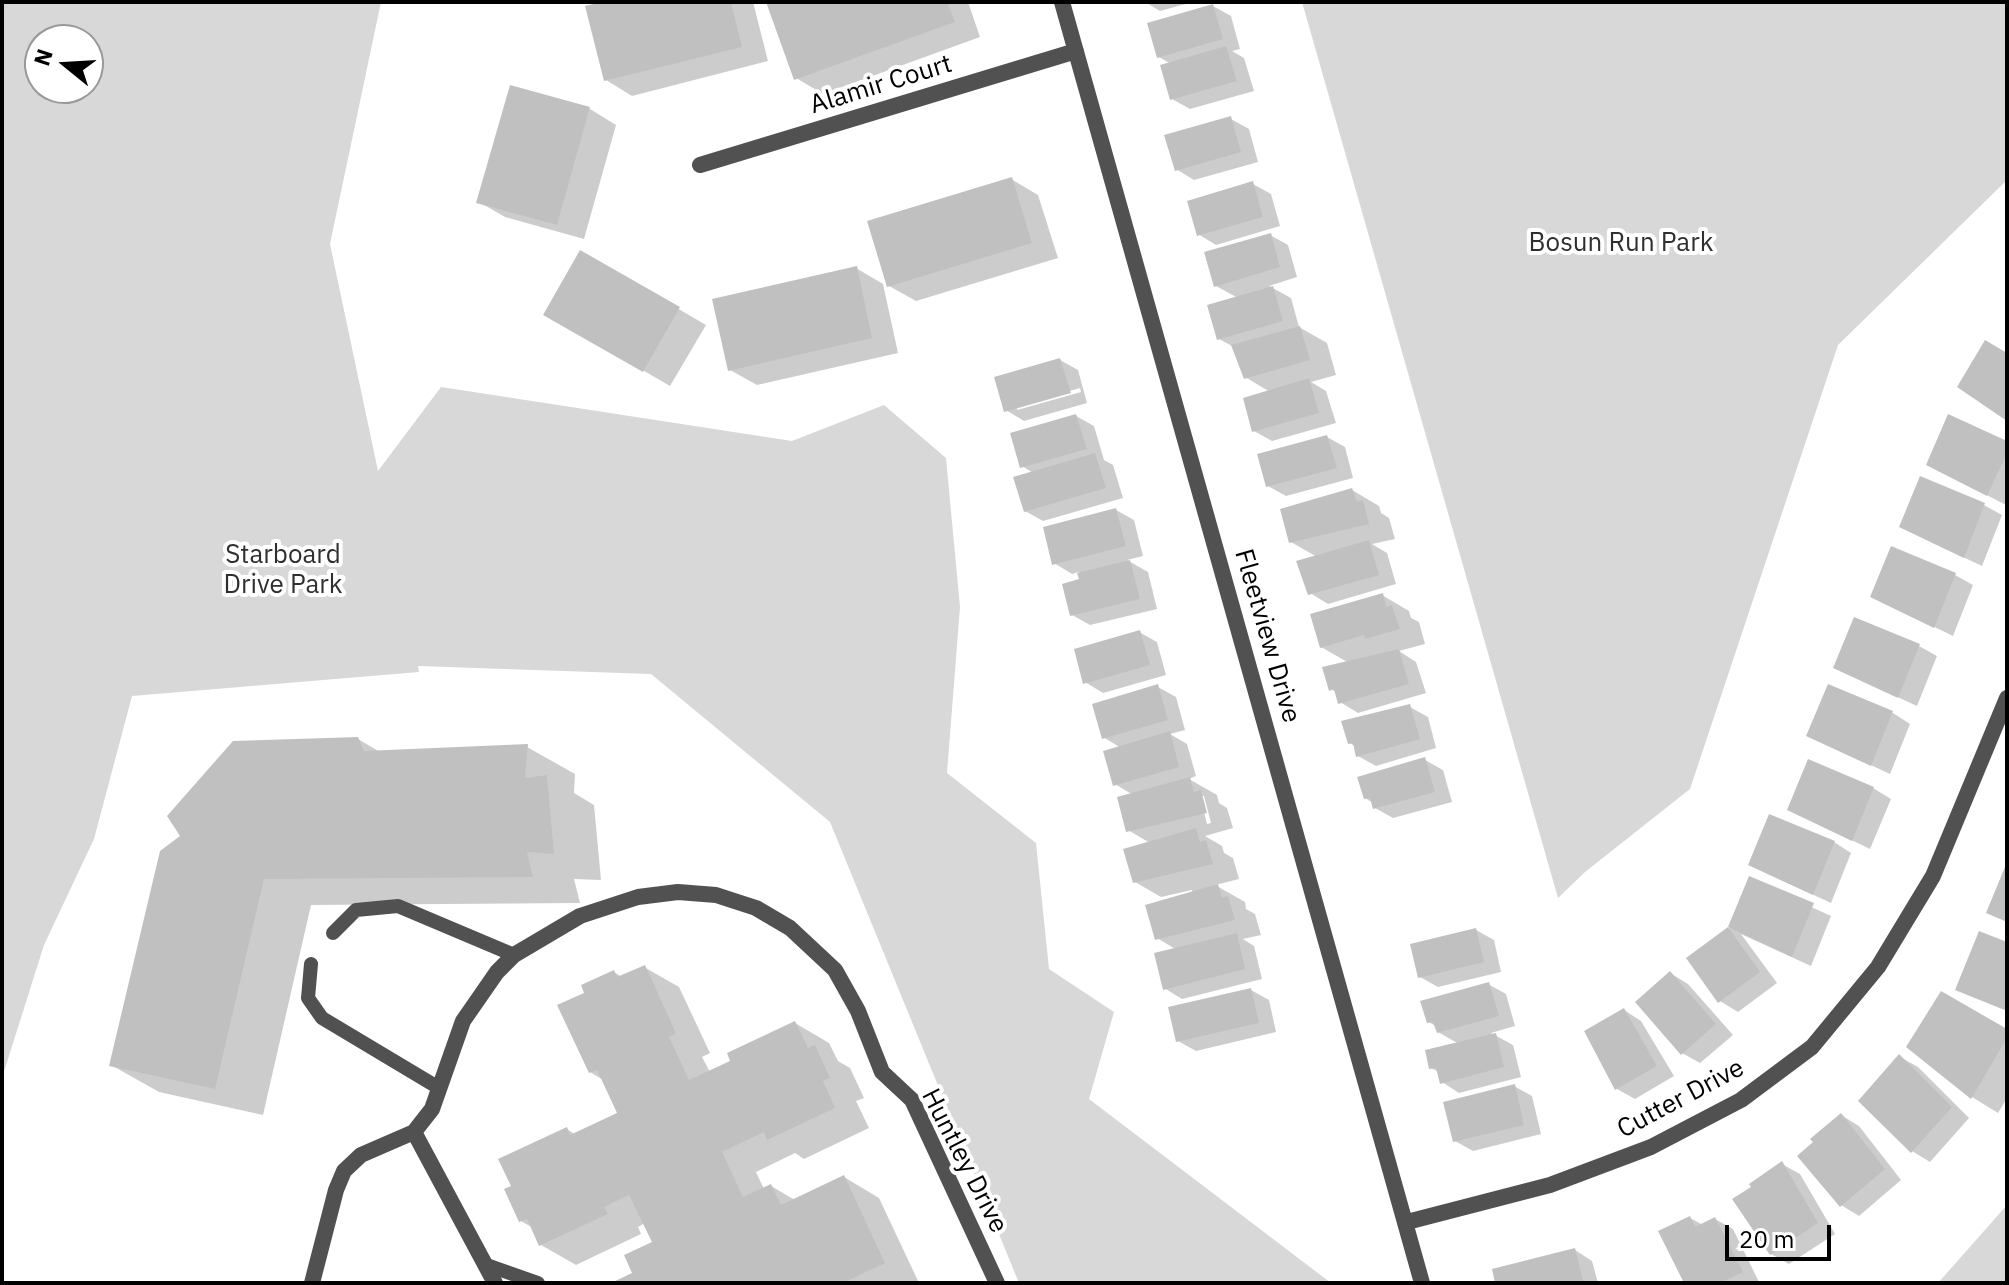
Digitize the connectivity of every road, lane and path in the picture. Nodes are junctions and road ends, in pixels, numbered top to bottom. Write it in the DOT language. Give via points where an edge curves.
graph roads {
  1 [pos="1062,2"];
  2 [pos="1076,51"];
  3 [pos="700,165"];
  4 [pos="2007,698"];
  5 [pos="333,933"];
  6 [pos="514,955"];
  7 [pos="311,964"];
  8 [pos="439,1088"];
  9 [pos="414,1132"];
  10 [pos="1407,1222"];
  11 [pos="484,1264"];
  12 [pos="312,1283"];
  13 [pos="495,1283"];
  14 [pos="538,1283"];
  15 [pos="997,1283"];
  16 [pos="1422,1283"];
  1 -- 2 [label="street, Fleetview Drive"];
  2 -- 3 [label="street, Alamir Court"];
  2 -- 10 [label="street, Fleetview Drive"];
  4 -- 10 [label="street, Cutter Drive" via="1933,876 1878,967 1812,1047 1741,1100 1651,1147 1550,1185"];
  5 -- 6 [label="lane" via="356,910 398,906"];
  6 -- 8 [label="street, Huntley Drive" via="463,1021"];
  6 -- 15 [label="street, Huntley Drive" via="580,916 638,897 678,892 729,899 790,928 835,970 882,1072 912,1100"];
  7 -- 8 [label="lane" via="308,998 322,1018"];
  8 -- 9 [label="street, Huntley Drive" via="432,1109"];
  9 -- 11 [label="street"];
  9 -- 12 [label="street" via="361,1155 344,1171"];
  10 -- 16 [label="street, Fleetview Drive"];
  11 -- 13 [label="street"];
  11 -- 14 [label="lane"];
}
